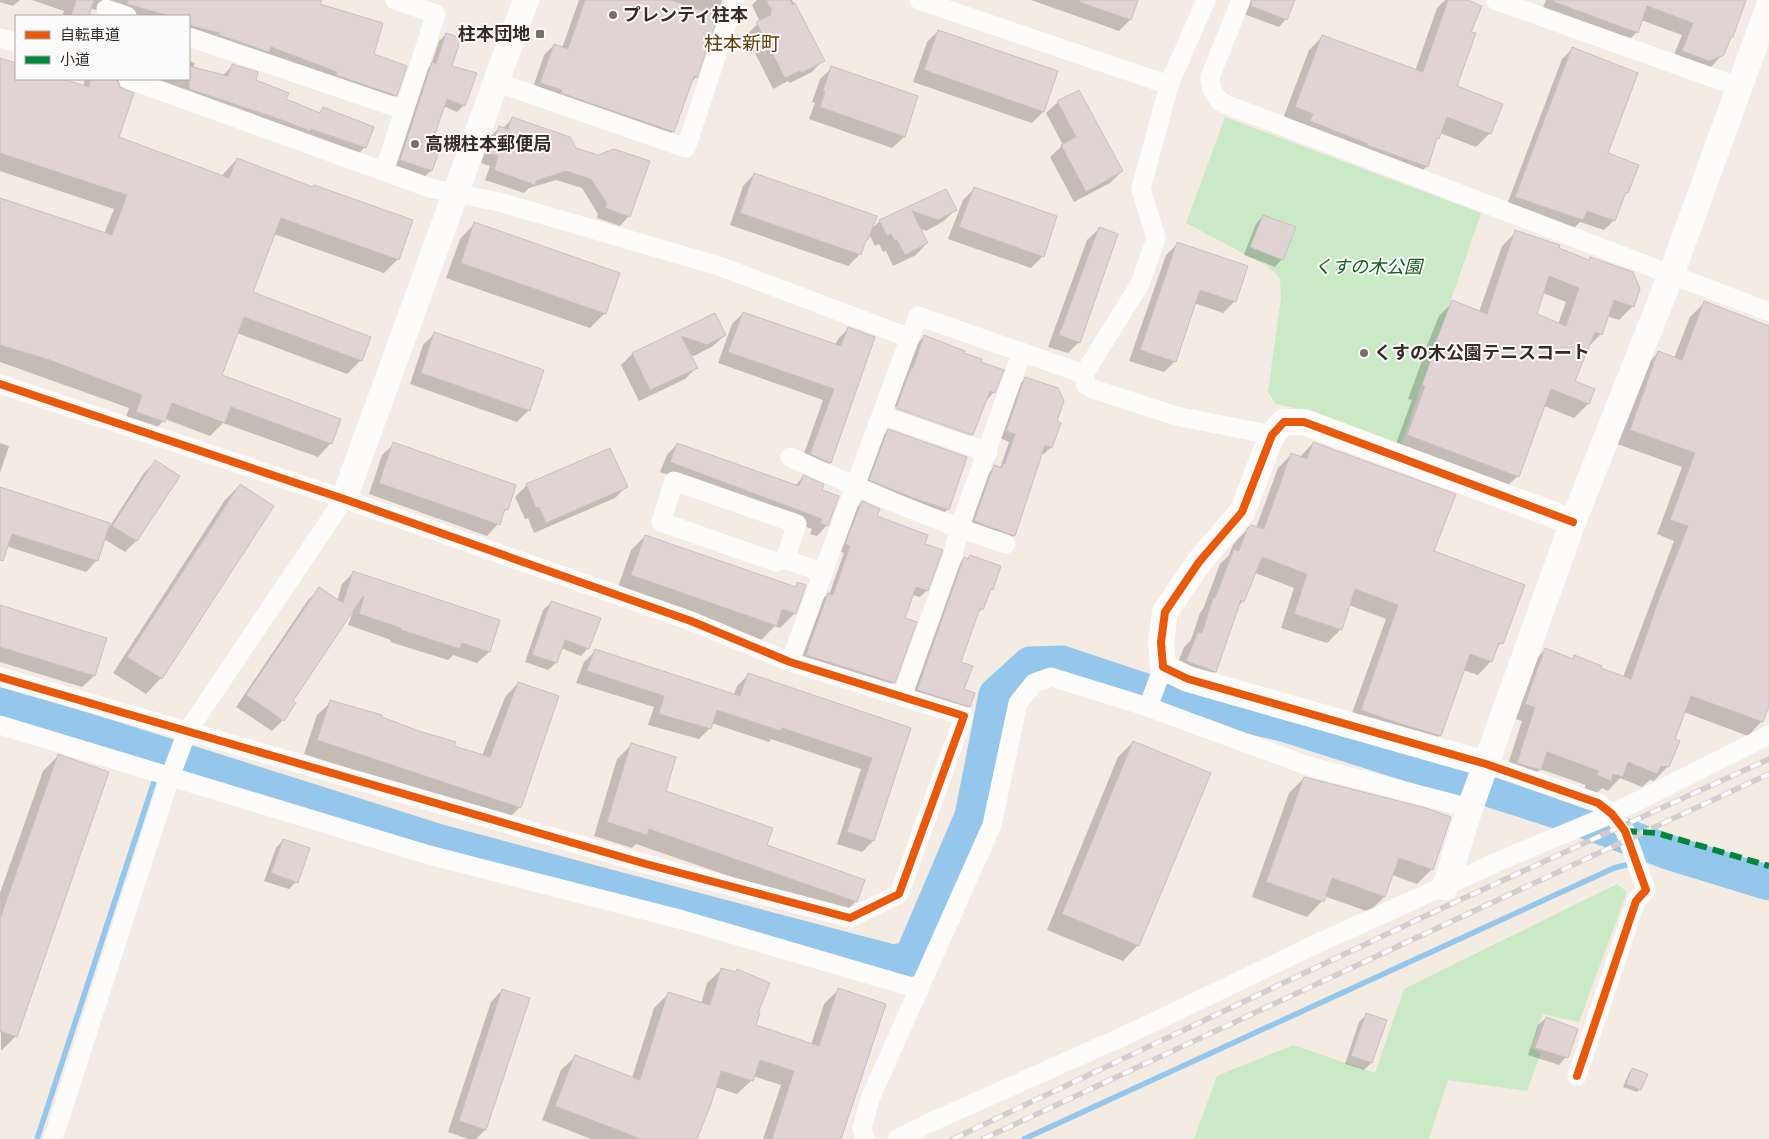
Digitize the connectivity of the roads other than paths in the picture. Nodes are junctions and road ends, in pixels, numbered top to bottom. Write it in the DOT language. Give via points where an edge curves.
graph roads {
  1 [pos="395,0"];
  2 [pos="526,0"];
  3 [pos="735,0"];
  4 [pos="919,0"];
  5 [pos="1206,0"];
  6 [pos="1242,0"];
  7 [pos="1495,0"];
  8 [pos="1769,6"];
  9 [pos="106,8"];
  10 [pos="125,15"];
  11 [pos="190,37"];
  12 [pos="0,38"];
  13 [pos="15,42"];
  14 [pos="131,80"];
  15 [pos="496,82"];
  16 [pos="1170,85"];
  17 [pos="1739,87"];
  18 [pos="404,110"];
  19 [pos="384,172"];
  20 [pos="455,192"];
  21 [pos="1671,275"];
  22 [pos="1769,312"];
  23 [pos="910,338"];
  24 [pos="1022,352"];
  25 [pos="1084,374"];
  26 [pos="0,384"];
  27 [pos="882,415"];
  28 [pos="1272,435"];
  29 [pos="988,452"];
  30 [pos="790,457"];
  31 [pos="855,487"];
  32 [pos="344,499"];
  33 [pos="1573,522"];
  34 [pos="959,529"];
  35 [pos="1006,544"];
  36 [pos="786,559"];
  37 [pos="823,573"];
  38 [pos="790,662"];
  39 [pos="1163,667"];
  40 [pos="0,676"];
  41 [pos="902,697"];
  42 [pos="1148,707"];
  43 [pos="0,726"];
  44 [pos="187,732"];
  45 [pos="1769,735"];
  46 [pos="1486,764"];
  47 [pos="170,778"];
  48 [pos="1470,808"];
  49 [pos="1612,814"];
  50 [pos="1444,887"];
  51 [pos="919,989"];
  52 [pos="1576,1076"];
  53 [pos="53,1139"];
  54 [pos="865,1139"];
  55 [pos="896,1139"];
  1 -- 18 [label="street" via="436,14"];
  2 -- 15 [label="street"];
  3 -- 15 [label="street" via="686,148"];
  4 -- 16 [label="street"];
  5 -- 16 [label="street"];
  6 -- 21 [label="street" via="1210,77 1212,90 1220,102"];
  7 -- 17 [label="street"];
  8 -- 17 [label="street"];
  9 -- 10 [label="street"];
  11 -- 18 [label="street"];
  12 -- 13 [label="street"];
  14 -- 19 [label="street"];
  15 -- 20 [label="street"];
  16 -- 25 [label="street" via="1141,189 1156,238 1140,284"];
  17 -- 21 [label="street"];
  18 -- 19 [label="street"];
  19 -- 20 [label="street" via="430,188"];
  20 -- 23 [label="street" via="719,266"];
  20 -- 32 [label="street"];
  21 -- 22 [label="street"];
  21 -- 33 [label="street"];
  23 -- 24 [label="street" via="918,316"];
  23 -- 27 [label="street"];
  24 -- 25 [label="street"];
  24 -- 29 [label="street"];
  25 -- 28 [label="street" via="1086,385 1094,390 1166,413"];
  26 -- 32 [label="street"];
  27 -- 29 [label="street"];
  27 -- 31 [label="street"];
  28 -- 33 [label="street" via="1284,422 1304,422"];
  28 -- 39 [label="street" via="1242,512 1199,562 1165,612 1160,642"];
  29 -- 34 [label="street"];
  30 -- 31 [label="street"];
  31 -- 34 [label="street"];
  31 -- 37 [label="street"];
  32 -- 38 [label="street" via="690,621"];
  32 -- 44 [label="street"];
  33 -- 46 [label="street"];
  34 -- 35 [label="street"];
  34 -- 41 [label="street" via="954,555"];
  36 -- 36 [label="street" via="797,524 674,481 661,522 776,562"];
  36 -- 37 [label="street"];
  37 -- 38 [label="street"];
  38 -- 41 [label="street"];
  39 -- 42 [label="street"];
  39 -- 46 [label="street" via="1188,679"];
  40 -- 44 [label="street"];
  41 -- 44 [label="street" via="964,716 899,894 850,918 646,864"];
  42 -- 48 [label="street" via="1308,766"];
  42 -- 51 [label="street" via="1051,677 1034,683 1018,702 992,825"];
  43 -- 47 [label="street"];
  44 -- 47 [label="street"];
  45 -- 49 [label="street"];
  46 -- 48 [label="street"];
  46 -- 49 [label="street" via="1598,803"];
  47 -- 51 [label="street" via="429,855 683,920"];
  47 -- 53 [label="street"];
  48 -- 50 [label="street"];
  49 -- 50 [label="street"];
  49 -- 52 [label="street" via="1626,831 1646,890 1636,901"];
  50 -- 55 [label="street"];
  51 -- 54 [label="street" via="870,1099 862,1128"];
}
